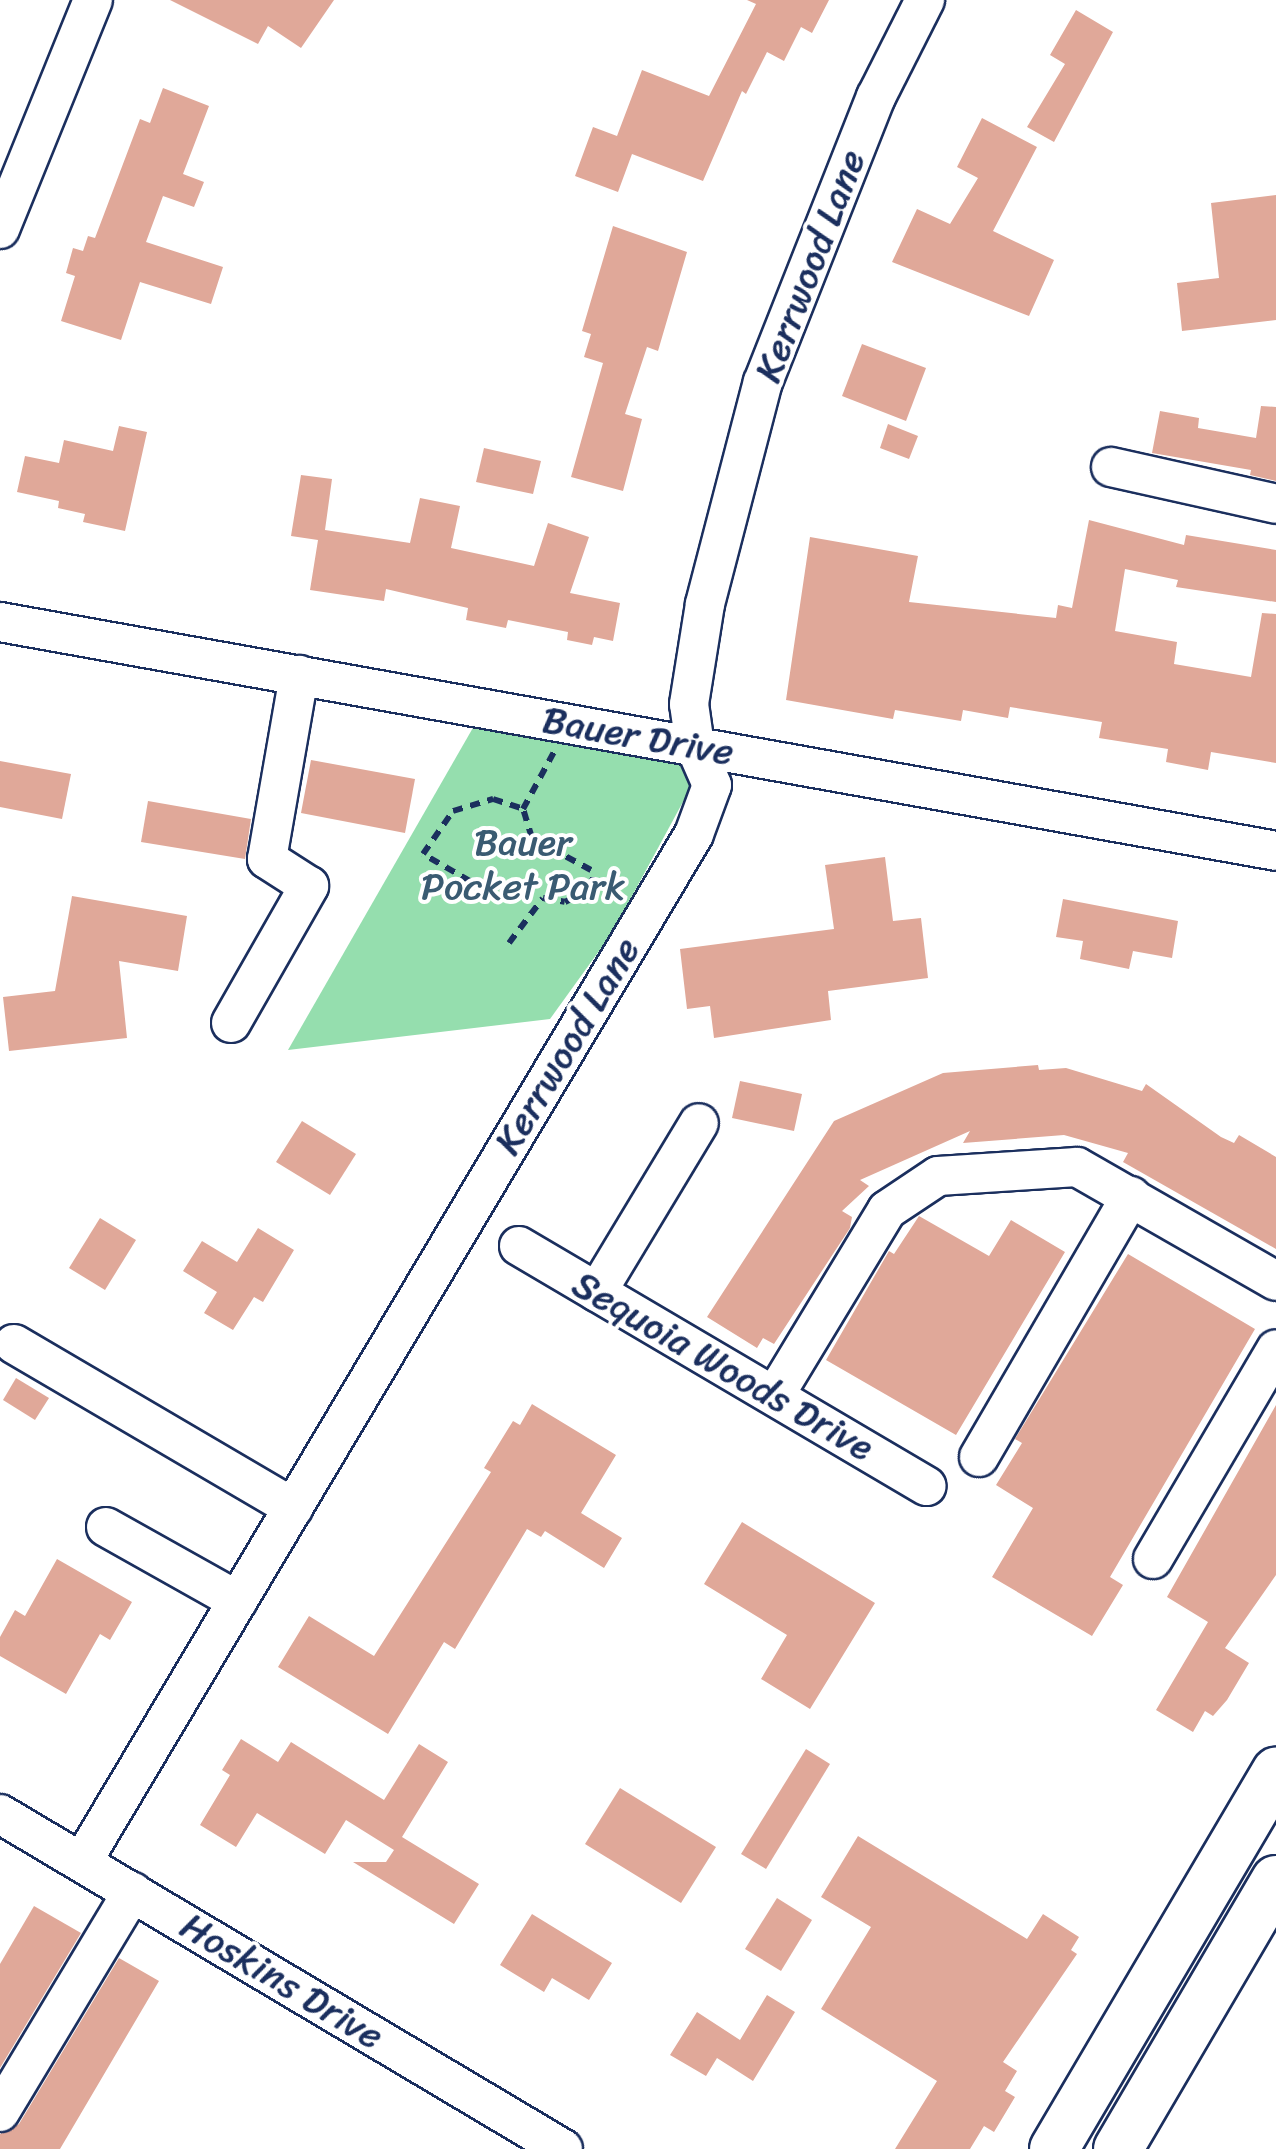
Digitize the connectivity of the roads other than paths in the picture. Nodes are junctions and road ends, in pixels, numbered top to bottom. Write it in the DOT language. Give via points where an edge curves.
graph roads {
  1 [pos="92,0"];
  2 [pos="925,0"];
  3 [pos="0,229"];
  4 [pos="1111,467"];
  5 [pos="1276,504"];
  6 [pos="0,622"];
  7 [pos="299,675"];
  8 [pos="695,746"];
  9 [pos="1276,851"];
  10 [pos="232,1023"];
  11 [pos="699,1123"];
  12 [pos="1131,1196"];
  13 [pos="519,1246"];
  14 [pos="1276,1281"];
  15 [pos="598,1292"];
  16 [pos="14,1344"];
  17 [pos="1276,1349"];
  18 [pos="775,1395"];
  19 [pos="979,1457"];
  20 [pos="927,1486"];
  21 [pos="293,1508"];
  22 [pos="106,1526"];
  23 [pos="1153,1559"];
  24 [pos="238,1601"];
  25 [pos="1270,1798"];
  26 [pos="0,1814"];
  27 [pos="82,1862"];
  28 [pos="1276,1880"];
  29 [pos="132,1892"];
  30 [pos="0,2112"];
  31 [pos="564,2149"];
  32 [pos="1054,2149"];
  33 [pos="1118,2149"];
  1 -- 3 [label="street"];
  2 -- 8 [label="street, Kerrwood Lane" via="876,97 763,382 704,604 689,704"];
  4 -- 5 [label="street"];
  6 -- 7 [label="street, Bauer Drive"];
  7 -- 8 [label="street, Bauer Drive"];
  7 -- 10 [label="street" via="266,859 309,886"];
  8 -- 9 [label="street, Bauer Drive"];
  8 -- 21 [label="street, Kerrwood Lane" via="712,785 694,834"];
  11 -- 15 [label="street"];
  12 -- 14 [label="street"];
  12 -- 18 [label="street" via="1077,1167 938,1176 887,1210"];
  12 -- 19 [label="street"];
  13 -- 15 [label="street, Sequoia Woods Drive"];
  15 -- 18 [label="street, Sequoia Woods Drive"];
  16 -- 21 [label="street"];
  17 -- 23 [label="street"];
  18 -- 20 [label="street, Sequoia Woods Drive"];
  21 -- 24 [label="street, Kerrwood Lane"];
  22 -- 24 [label="street"];
  24 -- 27 [label="street, Kerrwood Lane"];
  25 -- 32 [label="main road"];
  26 -- 27 [label="street, Hoskins Drive"];
  27 -- 29 [label="street, Hoskins Drive"];
  28 -- 33 [label="main road"];
  29 -- 30 [label="street"];
  29 -- 31 [label="street, Hoskins Drive"];
}
